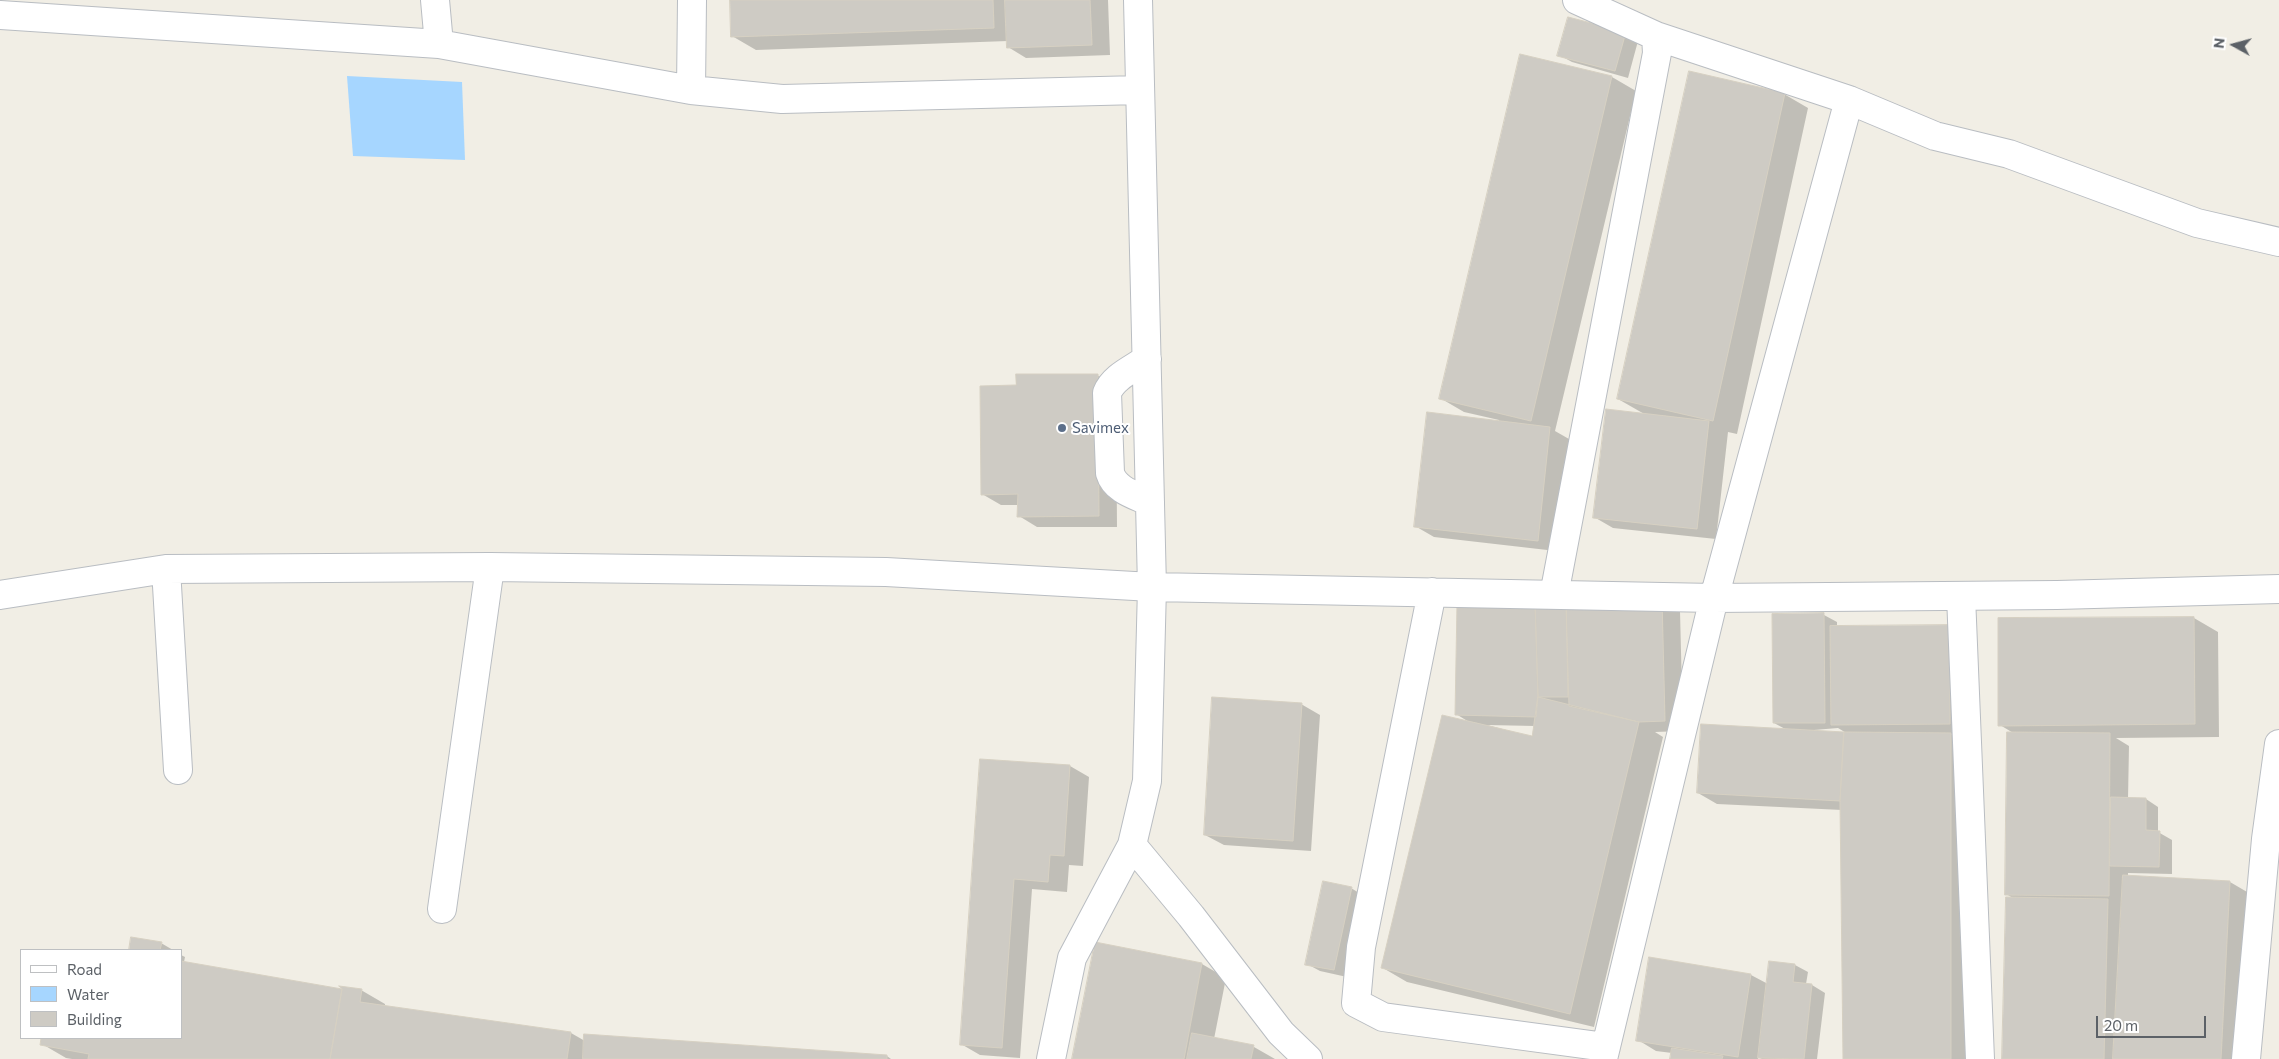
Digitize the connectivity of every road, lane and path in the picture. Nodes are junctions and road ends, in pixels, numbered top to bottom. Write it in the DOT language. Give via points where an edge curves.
graph roads {
  1 [pos="434,0"];
  2 [pos="692,0"];
  3 [pos="1138,0"];
  4 [pos="1577,0"];
  5 [pos="0,16"];
  6 [pos="1656,36"];
  7 [pos="438,44"];
  8 [pos="691,90"];
  9 [pos="1140,90"];
  10 [pos="1849,100"];
  11 [pos="2279,242"];
  12 [pos="1146,359"];
  13 [pos="1150,502"];
  14 [pos="490,567"];
  15 [pos="166,569"];
  16 [pos="1152,587"];
  17 [pos="2279,589"];
  18 [pos="1432,592"];
  19 [pos="0,595"];
  20 [pos="1554,595"];
  21 [pos="1961,596"];
  22 [pos="1714,598"];
  23 [pos="2279,744"];
  24 [pos="178,770"];
  25 [pos="2273,840"];
  26 [pos="1132,845"];
  27 [pos="442,909"];
  28 [pos="1605,1053"];
  29 [pos="1051,1059"];
  30 [pos="1308,1059"];
  31 [pos="1980,1059"];
  32 [pos="2246,1059"];
  1 -- 7 [label="street"];
  2 -- 8 [label="street"];
  3 -- 9 [label="street"];
  4 -- 6 [label="street"];
  5 -- 7 [label="street"];
  6 -- 10 [label="street"];
  6 -- 20 [label="street" via="1657,53"];
  7 -- 8 [label="street"];
  8 -- 9 [label="street" via="782,100"];
  9 -- 12 [label="street"];
  10 -- 11 [label="street" via="1935,136 2009,154 2197,223"];
  10 -- 22 [label="street"];
  12 -- 13 [label="street"];
  12 -- 13 [label="street" via="1115,381 1107,394 1112,480 1117,486"];
  13 -- 16 [label="street"];
  14 -- 15 [label="street"];
  14 -- 16 [label="street" via="886,572"];
  14 -- 27 [label="street"];
  15 -- 19 [label="street"];
  15 -- 24 [label="street"];
  16 -- 18 [label="street"];
  16 -- 26 [label="street" via="1147,781"];
  17 -- 21 [label="street"];
  18 -- 20 [label="street"];
  18 -- 28 [label="street" via="1361,947 1356,1003 1383,1017"];
  20 -- 22 [label="street"];
  21 -- 22 [label="street"];
  21 -- 31 [label="street"];
  22 -- 28 [label="street"];
  23 -- 25 [label="street"];
  25 -- 32 [label="street"];
  26 -- 29 [label="street" via="1072,958"];
  26 -- 30 [label="street" via="1280,1033"];
}
